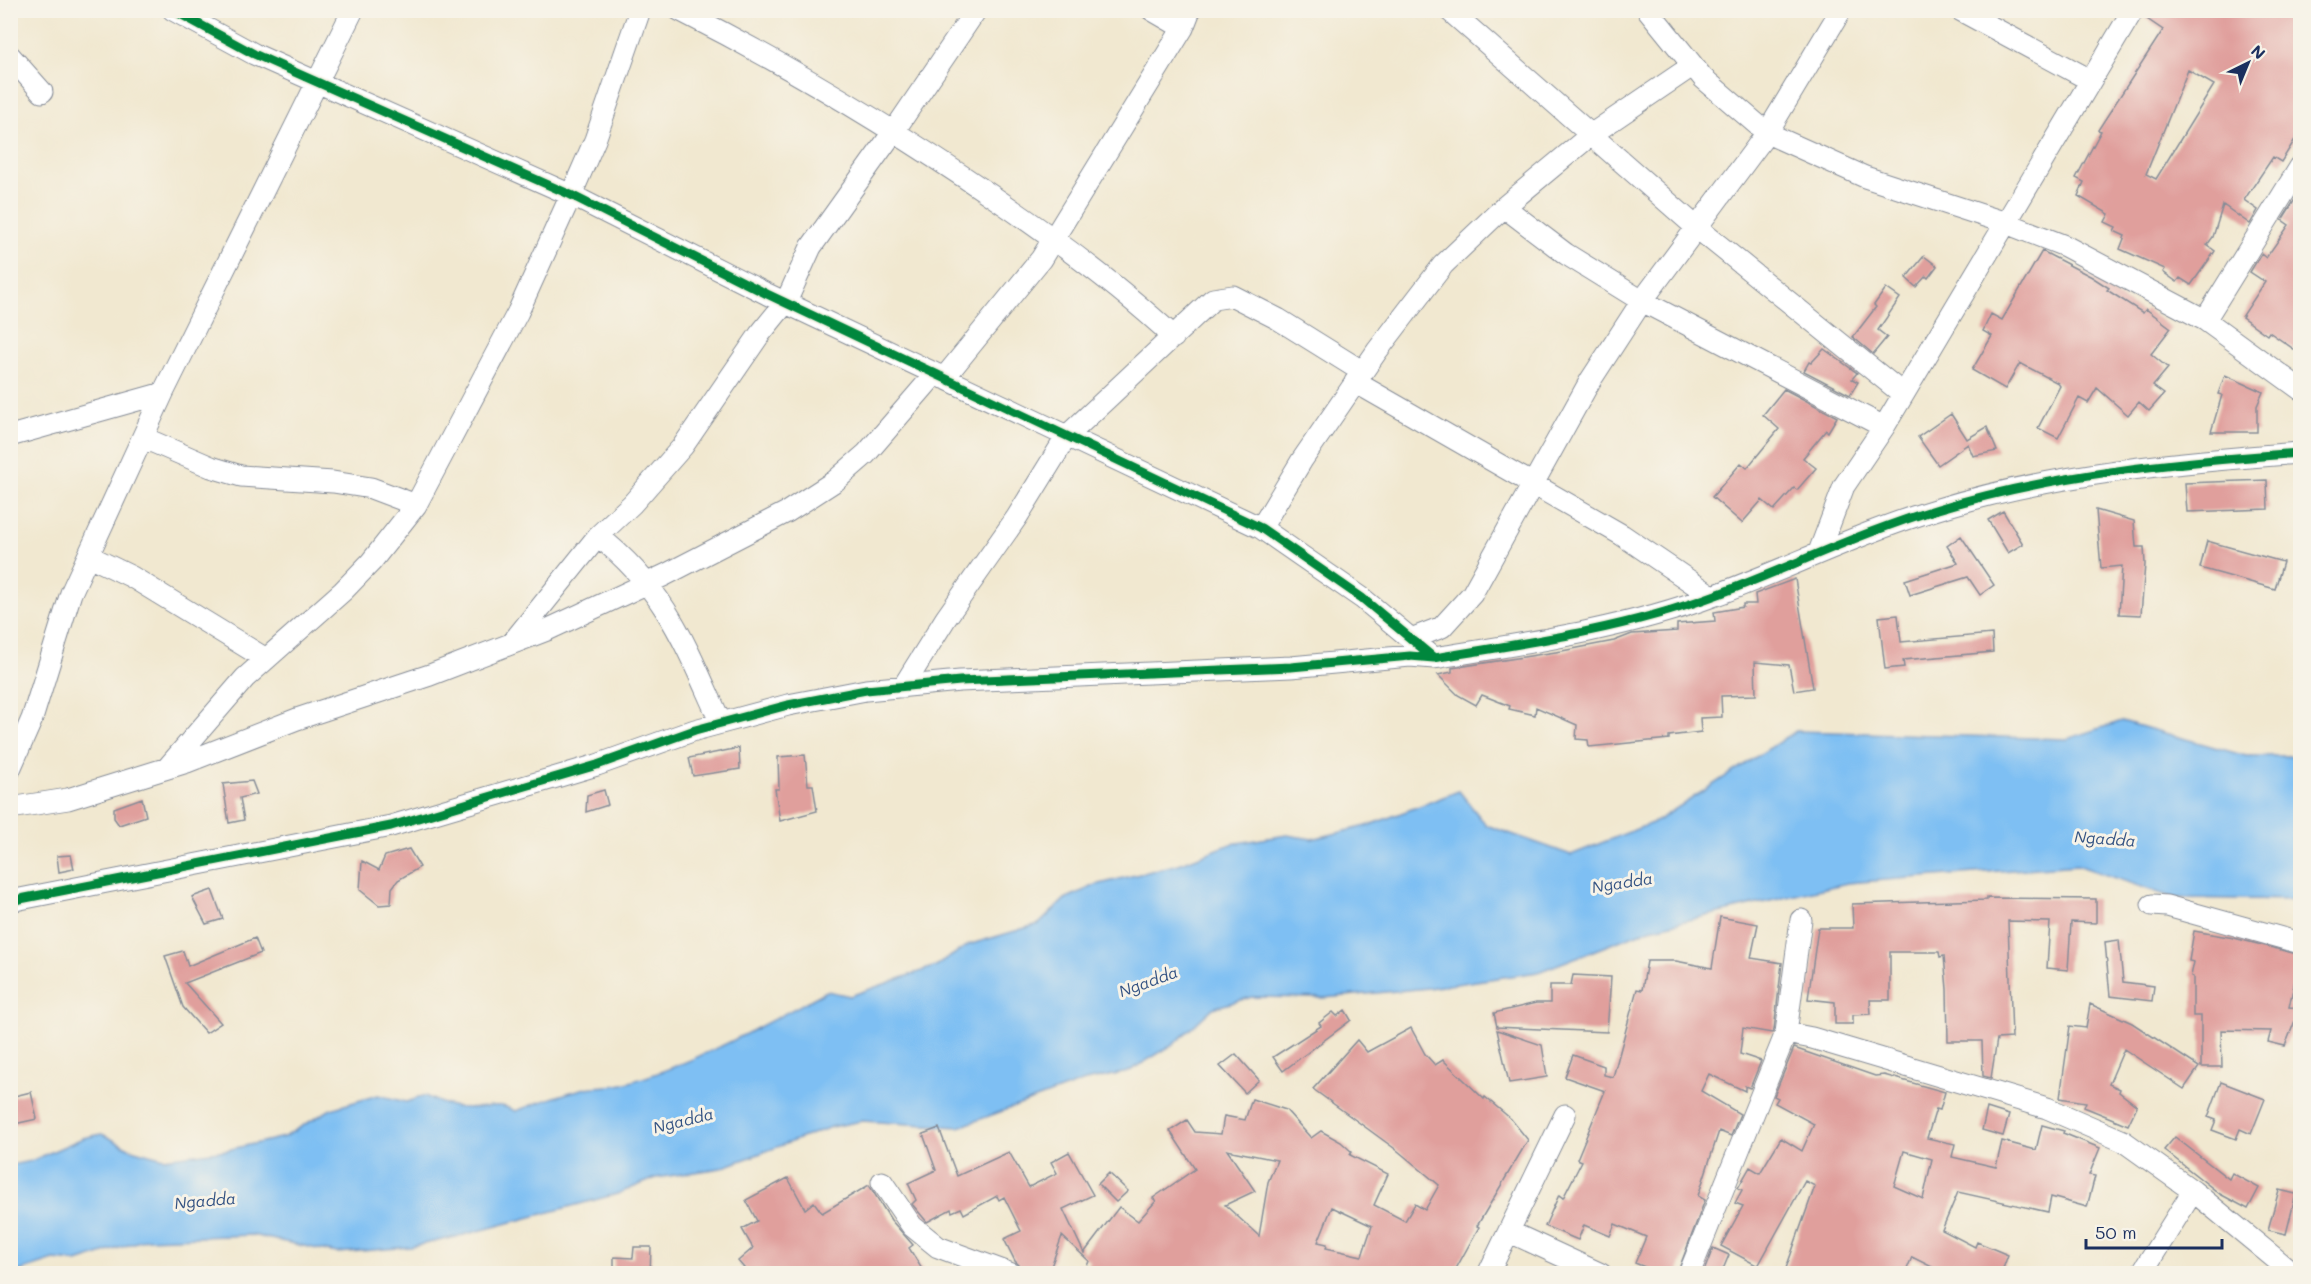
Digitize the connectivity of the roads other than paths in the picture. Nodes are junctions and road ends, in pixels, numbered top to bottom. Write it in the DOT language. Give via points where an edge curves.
graph roads {
  1 [pos="173,10"];
  2 [pos="353,10"];
  3 [pos="640,10"];
  4 [pos="679,10"];
  5 [pos="976,10"];
  6 [pos="1152,10"];
  7 [pos="1449,10"];
  8 [pos="1648,10"];
  9 [pos="1841,10"];
  10 [pos="1960,10"];
  11 [pos="2133,10"];
  12 [pos="1186,19"];
  13 [pos="10,56"];
  14 [pos="1692,66"];
  15 [pos="2090,80"];
  16 [pos="317,82"];
  17 [pos="42,92"];
  18 [pos="894,132"];
  19 [pos="1767,133"];
  20 [pos="1592,134"];
  21 [pos="2301,167"];
  22 [pos="571,195"];
  23 [pos="1504,207"];
  24 [pos="2006,222"];
  25 [pos="1696,227"];
  26 [pos="1055,239"];
  27 [pos="1642,301"];
  28 [pos="786,302"];
  29 [pos="2205,320"];
  30 [pos="1174,337"];
  31 [pos="940,376"];
  32 [pos="1359,377"];
  33 [pos="2301,388"];
  34 [pos="164,393"];
  35 [pos="1903,394"];
  36 [pos="1884,427"];
  37 [pos="10,436"];
  38 [pos="1067,436"];
  39 [pos="144,438"];
  40 [pos="2301,453"];
  41 [pos="1533,482"];
  42 [pos="416,505"];
  43 [pos="1261,528"];
  44 [pos="598,536"];
  45 [pos="1819,552"];
  46 [pos="89,556"];
  47 [pos="648,582"];
  48 [pos="1712,596"];
  49 [pos="1411,639"];
  50 [pos="512,642"];
  51 [pos="1434,658"];
  52 [pos="266,659"];
  53 [pos="903,687"];
  54 [pos="721,723"];
  55 [pos="166,768"];
  56 [pos="10,769"];
  57 [pos="10,808"];
  58 [pos="10,901"];
  59 [pos="2152,905"];
  60 [pos="1801,920"];
  61 [pos="2301,943"];
  62 [pos="1786,1033"];
  63 [pos="1564,1115"];
  64 [pos="882,1182"];
  65 [pos="2193,1191"];
  66 [pos="1510,1232"];
  67 [pos="1012,1274"];
  68 [pos="1488,1274"];
  69 [pos="1601,1274"];
  70 [pos="1689,1274"];
  71 [pos="2140,1274"];
  72 [pos="2294,1274"];
  1 -- 16 [label="street" via="254,54"];
  2 -- 16 [label="street"];
  3 -- 22 [label="street" via="595,140"];
  4 -- 18 [label="street"];
  5 -- 18 [label="street"];
  6 -- 12 [label="street"];
  7 -- 20 [label="street"];
  8 -- 14 [label="street"];
  9 -- 19 [label="street"];
  10 -- 15 [label="street"];
  11 -- 15 [label="street"];
  12 -- 26 [label="street"];
  13 -- 17 [label="street"];
  14 -- 19 [label="street"];
  14 -- 20 [label="street"];
  15 -- 24 [label="street"];
  16 -- 22 [label="street"];
  16 -- 34 [label="street"];
  18 -- 26 [label="street"];
  18 -- 28 [label="street" via="811,247"];
  19 -- 24 [label="street" via="1865,177"];
  19 -- 25 [label="street"];
  20 -- 23 [label="street"];
  20 -- 25 [label="street"];
  21 -- 29 [label="street"];
  22 -- 28 [label="street"];
  22 -- 42 [label="street" via="518,312"];
  23 -- 27 [label="street" via="1566,254"];
  23 -- 32 [label="street" via="1443,265"];
  24 -- 29 [label="street" via="2065,246"];
  24 -- 35 [label="street"];
  25 -- 27 [label="street"];
  25 -- 35 [label="street"];
  26 -- 30 [label="street" via="1128,295"];
  26 -- 31 [label="street"];
  27 -- 36 [label="street"];
  27 -- 41 [label="street" via="1590,381"];
  28 -- 31 [label="street"];
  28 -- 44 [label="street" via="683,447"];
  29 -- 33 [label="street"];
  30 -- 32 [label="street" via="1213,299 1233,296 1278,319"];
  30 -- 38 [label="street"];
  31 -- 38 [label="street"];
  31 -- 47 [label="street" via="835,481 787,512"];
  32 -- 41 [label="street"];
  32 -- 43 [label="street"];
  34 -- 37 [label="street"];
  34 -- 39 [label="street"];
  35 -- 36 [label="street"];
  36 -- 45 [label="street" via="1844,486"];
  38 -- 43 [label="street"];
  38 -- 53 [label="street"];
  39 -- 42 [label="street" via="241,477 371,488"];
  39 -- 46 [label="street"];
  40 -- 45 [label="street" via="2158,464 2016,488 1937,509"];
  41 -- 48 [label="street" via="1622,535"];
  41 -- 49 [label="street" via="1472,594 1442,627"];
  42 -- 52 [label="street" via="343,591"];
  43 -- 49 [label="street" via="1362,598"];
  44 -- 47 [label="street"];
  44 -- 50 [label="street"];
  45 -- 48 [label="street"];
  46 -- 52 [label="street" via="132,577"];
  46 -- 56 [label="street" via="71,593 32,719"];
  47 -- 50 [label="street" via="547,630"];
  47 -- 54 [label="street" via="682,636"];
  48 -- 51 [label="street" via="1637,619"];
  49 -- 51 [label="street"];
  50 -- 55 [label="street"];
  51 -- 53 [label="street" via="1410,656 1291,667 960,681"];
  52 -- 55 [label="street"];
  53 -- 54 [label="street" via="788,705"];
  54 -- 58 [label="street" via="597,765 391,826"];
  55 -- 57 [label="street" via="68,799"];
  59 -- 61 [label="street"];
  60 -- 62 [label="street"];
  62 -- 65 [label="street" via="2047,1108 2123,1141"];
  62 -- 70 [label="street"];
  63 -- 66 [label="street"];
  64 -- 67 [label="street" via="912,1226 938,1247"];
  65 -- 71 [label="street"];
  65 -- 72 [label="street"];
  66 -- 68 [label="street"];
  66 -- 69 [label="street"];
}
